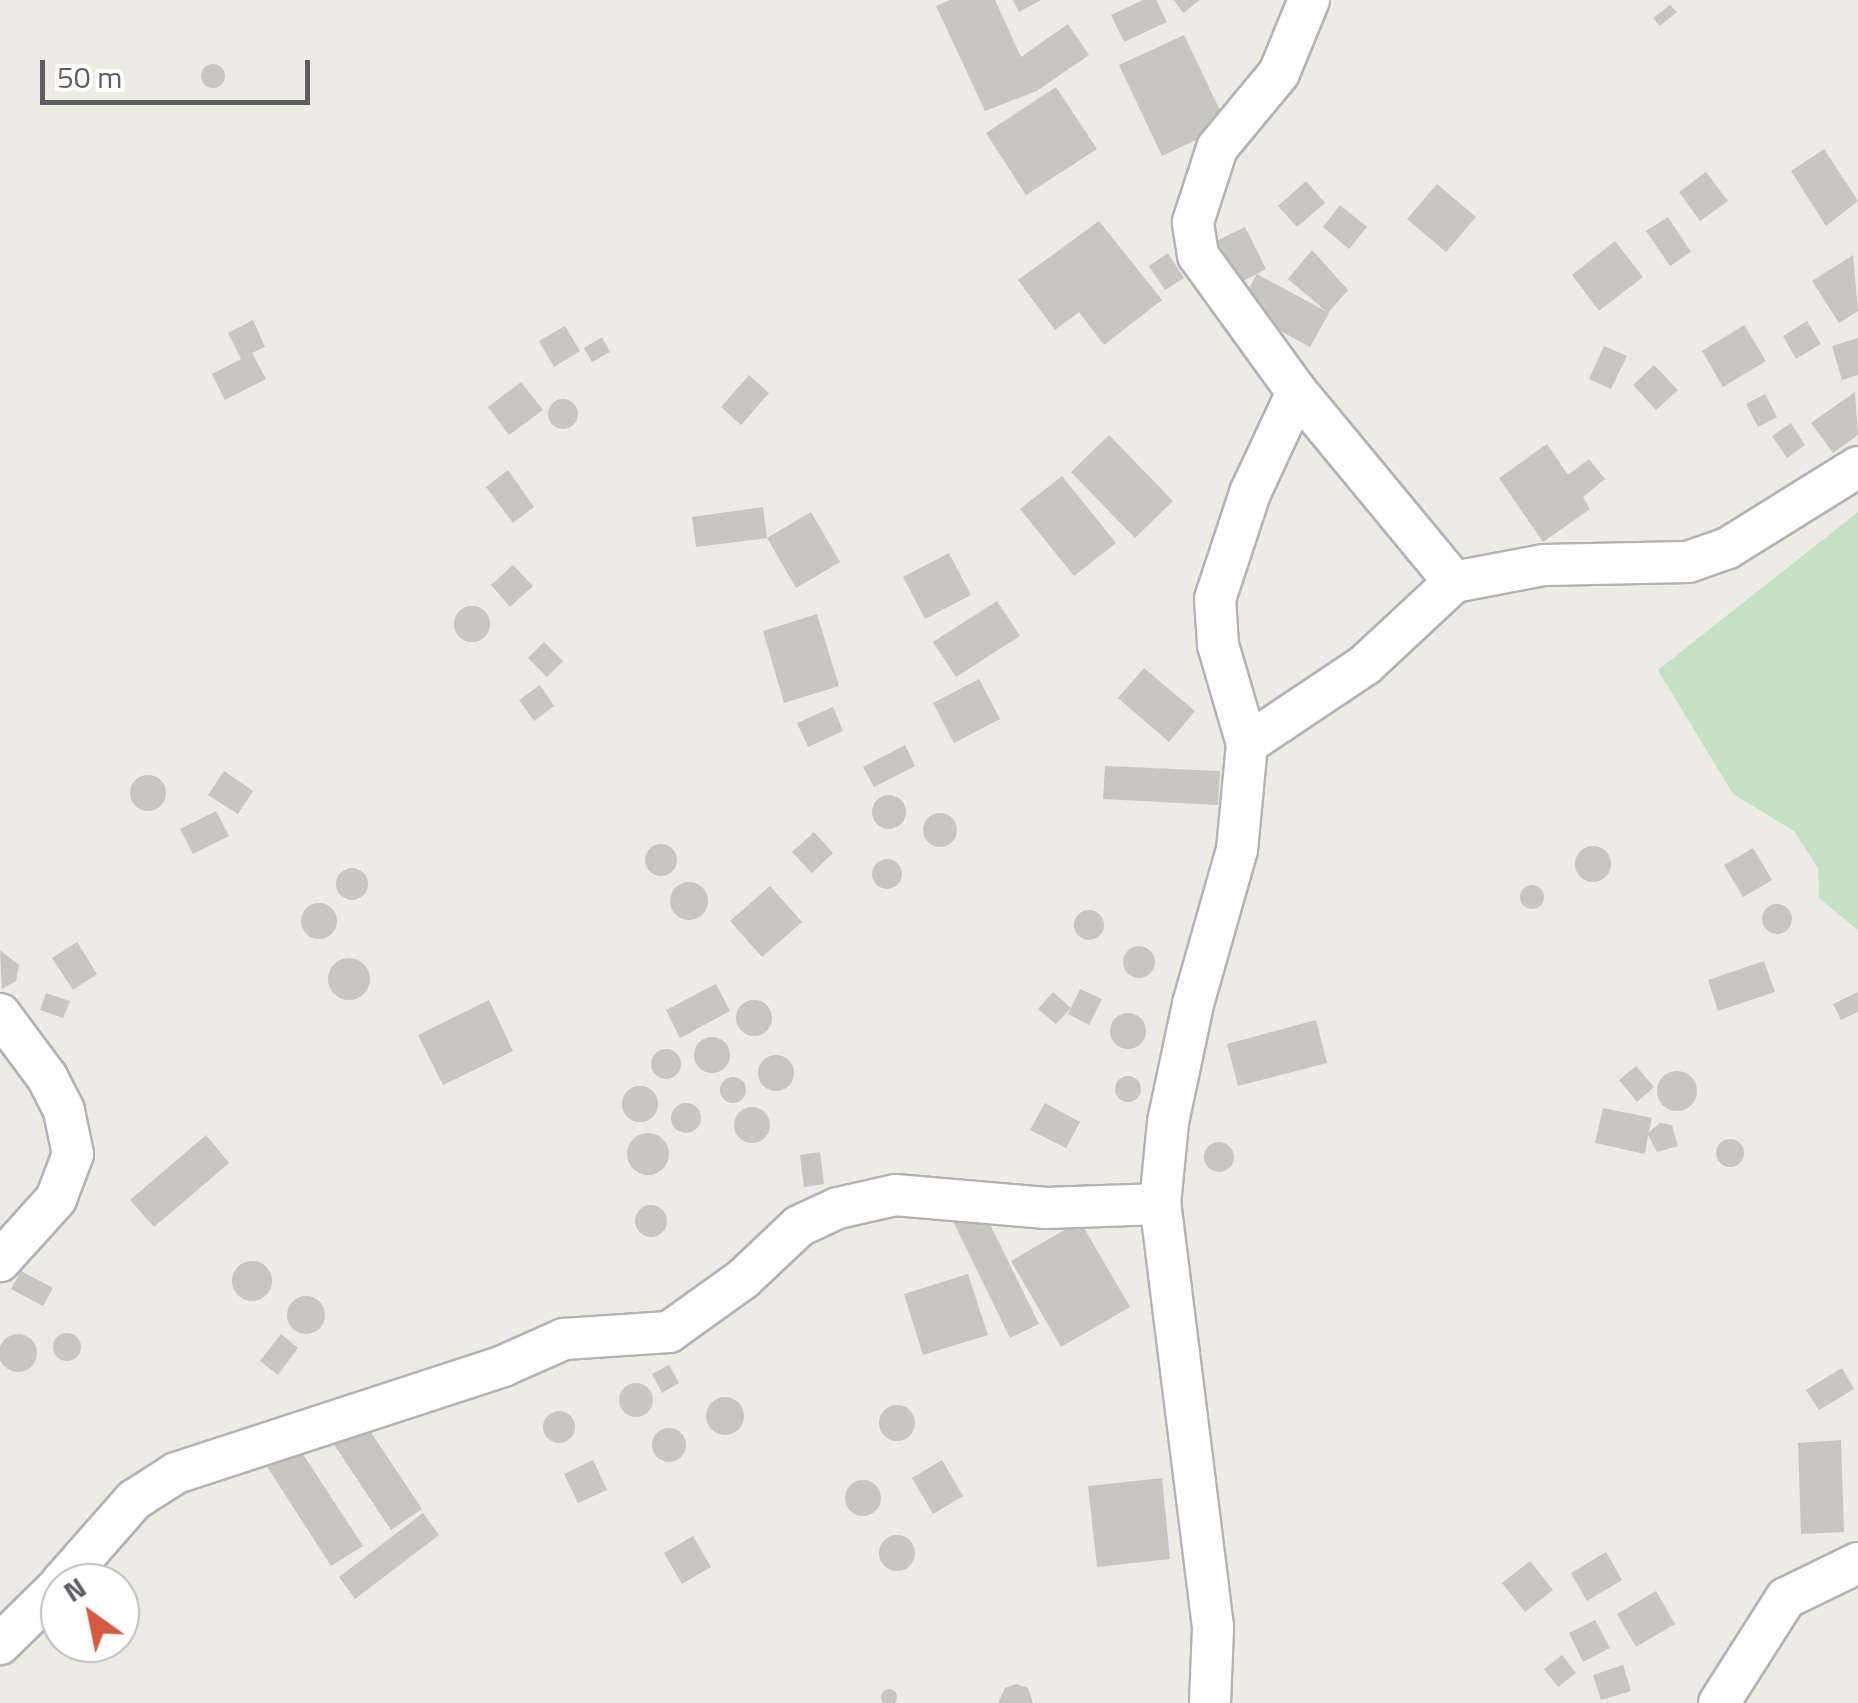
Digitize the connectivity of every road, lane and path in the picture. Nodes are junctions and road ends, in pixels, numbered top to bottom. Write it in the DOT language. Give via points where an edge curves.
graph roads {
  1 [pos="1309,0"];
  2 [pos="1297,392"];
  3 [pos="1858,467"];
  4 [pos="1454,582"];
  5 [pos="1246,744"];
  6 [pos="0,1014"];
  7 [pos="1160,1204"];
  8 [pos="0,1261"];
  9 [pos="79,1563"];
  10 [pos="1858,1563"];
  11 [pos="40,1605"];
  12 [pos="0,1644"];
  13 [pos="1210,1703"];
  14 [pos="1719,1703"];
  1 -- 2 [label="street" via="1280,73 1217,148 1194,222 1198,255"];
  2 -- 4 [label="street"];
  2 -- 5 [label="street" via="1250,493 1215,599 1224,672"];
  3 -- 4 [label="street" via="1728,548 1688,562 1544,565"];
  4 -- 5 [label="street" via="1365,665"];
  5 -- 7 [label="street" via="1237,850 1193,1004 1168,1122"];
  6 -- 8 [label="street" via="47,1078 64,1112 73,1154 56,1199"];
  7 -- 9 [label="street" via="1046,1208 895,1196 838,1208 799,1226 743,1279 669,1332 564,1339 503,1366 176,1472 134,1500"];
  7 -- 13 [label="street" via="1213,1627"];
  10 -- 14 [label="street" via="1786,1598"];
  11 -- 12 [label="street"];
}
